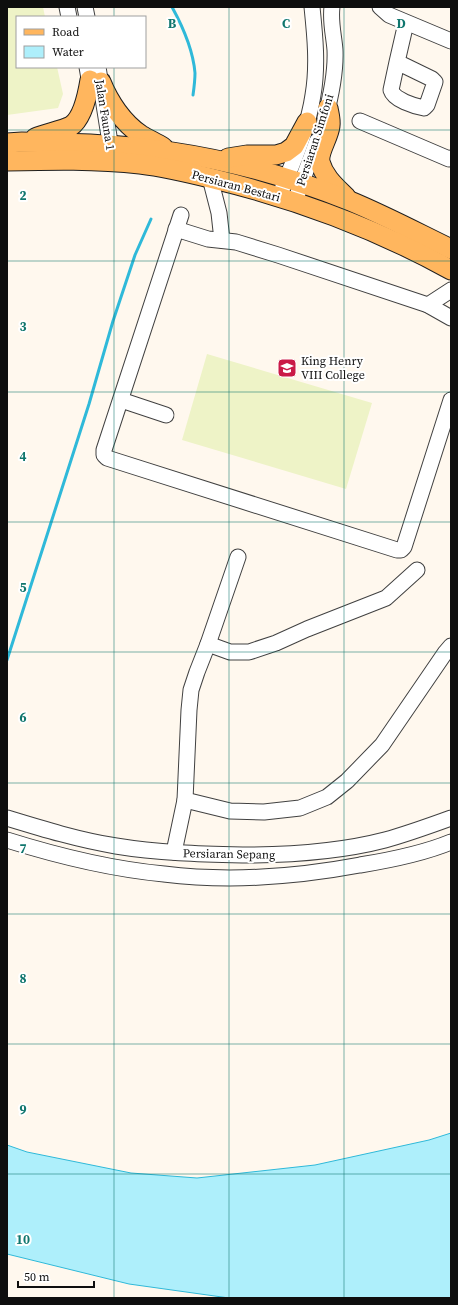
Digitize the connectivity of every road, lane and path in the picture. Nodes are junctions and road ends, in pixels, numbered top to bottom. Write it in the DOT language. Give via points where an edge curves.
graph roads {
  1 [pos="312,7"];
  2 [pos="332,7"];
  3 [pos="380,7"];
  4 [pos="406,23"];
  5 [pos="451,41"];
  6 [pos="396,62"];
  7 [pos="91,73"];
  8 [pos="328,108"];
  9 [pos="360,121"];
  10 [pos="307,122"];
  11 [pos="14,143"];
  12 [pos="173,152"];
  13 [pos="107,153"];
  14 [pos="450,158"];
  15 [pos="217,160"];
  16 [pos="7,161"];
  17 [pos="210,178"];
  18 [pos="294,181"];
  19 [pos="287,199"];
  20 [pos="351,201"];
  21 [pos="181,215"];
  22 [pos="176,229"];
  23 [pos="222,240"];
  24 [pos="451,249"];
  25 [pos="451,270"];
  26 [pos="451,290"];
  27 [pos="428,305"];
  28 [pos="451,318"];
  29 [pos="121,400"];
  30 [pos="451,400"];
  31 [pos="166,415"];
  32 [pos="238,557"];
  33 [pos="417,570"];
  34 [pos="208,644"];
  35 [pos="451,646"];
  36 [pos="185,800"];
  37 [pos="7,818"];
  38 [pos="451,818"];
  39 [pos="7,840"];
  40 [pos="451,842"];
  41 [pos="174,852"];
  1 -- 10 [label="street, Persiaran Simfoni" via="316,67 314,95"];
  2 -- 8 [label="street, Persiaran Simfoni" via="335,51 333,86"];
  3 -- 4 [label="street"];
  4 -- 5 [label="street"];
  4 -- 6 [label="street"];
  7 -- 11 [label="main road" via="85,103 72,125"];
  7 -- 12 [label="main road" via="132,129"];
  7 -- 13 [label="street, Jalan Fauna 1"];
  8 -- 18 [label="street, Persiaran Simfoni" via="320,132"];
  8 -- 20 [label="main road" via="330,126 320,161 332,183"];
  9 -- 14 [label="street"];
  10 -- 15 [label="main road" via="294,146 286,152"];
  10 -- 18 [label="street, Persiaran Simfoni"];
  11 -- 13 [label="main road, Persiaran Bestari"];
  12 -- 13 [label="main road, Persiaran Bestari"];
  12 -- 15 [label="main road, Persiaran Bestari"];
  13 -- 16 [label="main road, Persiaran Bestari" via="50,160"];
  13 -- 17 [label="main road, Persiaran Bestari"];
  15 -- 18 [label="main road, Persiaran Bestari"];
  17 -- 19 [label="main road, Persiaran Bestari"];
  17 -- 23 [label="street" via="220,213"];
  18 -- 19 [label="street, Persiaran Simfoni"];
  18 -- 20 [label="main road, Persiaran Bestari"];
  19 -- 25 [label="main road, Persiaran Bestari" via="396,243"];
  20 -- 24 [label="main road, Persiaran Bestari"];
  21 -- 22 [label="street"];
  22 -- 23 [label="street" via="208,239"];
  22 -- 29 [label="street"];
  23 -- 27 [label="street" via="278,255"];
  26 -- 27 [label="street"];
  27 -- 28 [label="street"];
  29 -- 30 [label="street" via="104,450 106,458 397,550 404,546"];
  29 -- 31 [label="street"];
  32 -- 34 [label="street"];
  33 -- 34 [label="street" via="386,598 276,643 249,652 230,652"];
  34 -- 36 [label="street" via="191,690 188,710"];
  35 -- 36 [label="street" via="382,745 348,781 327,797 300,808 264,812 230,811"];
  36 -- 41 [label="street"];
  37 -- 41 [label="street, Persiaran Sepang" via="47,831 116,846"];
  38 -- 41 [label="street, Persiaran Sepang" via="384,840 337,849 278,855"];
  39 -- 40 [label="street, Persiaran Sepang" via="112,867 208,877 278,876 342,869 394,859"];
}
